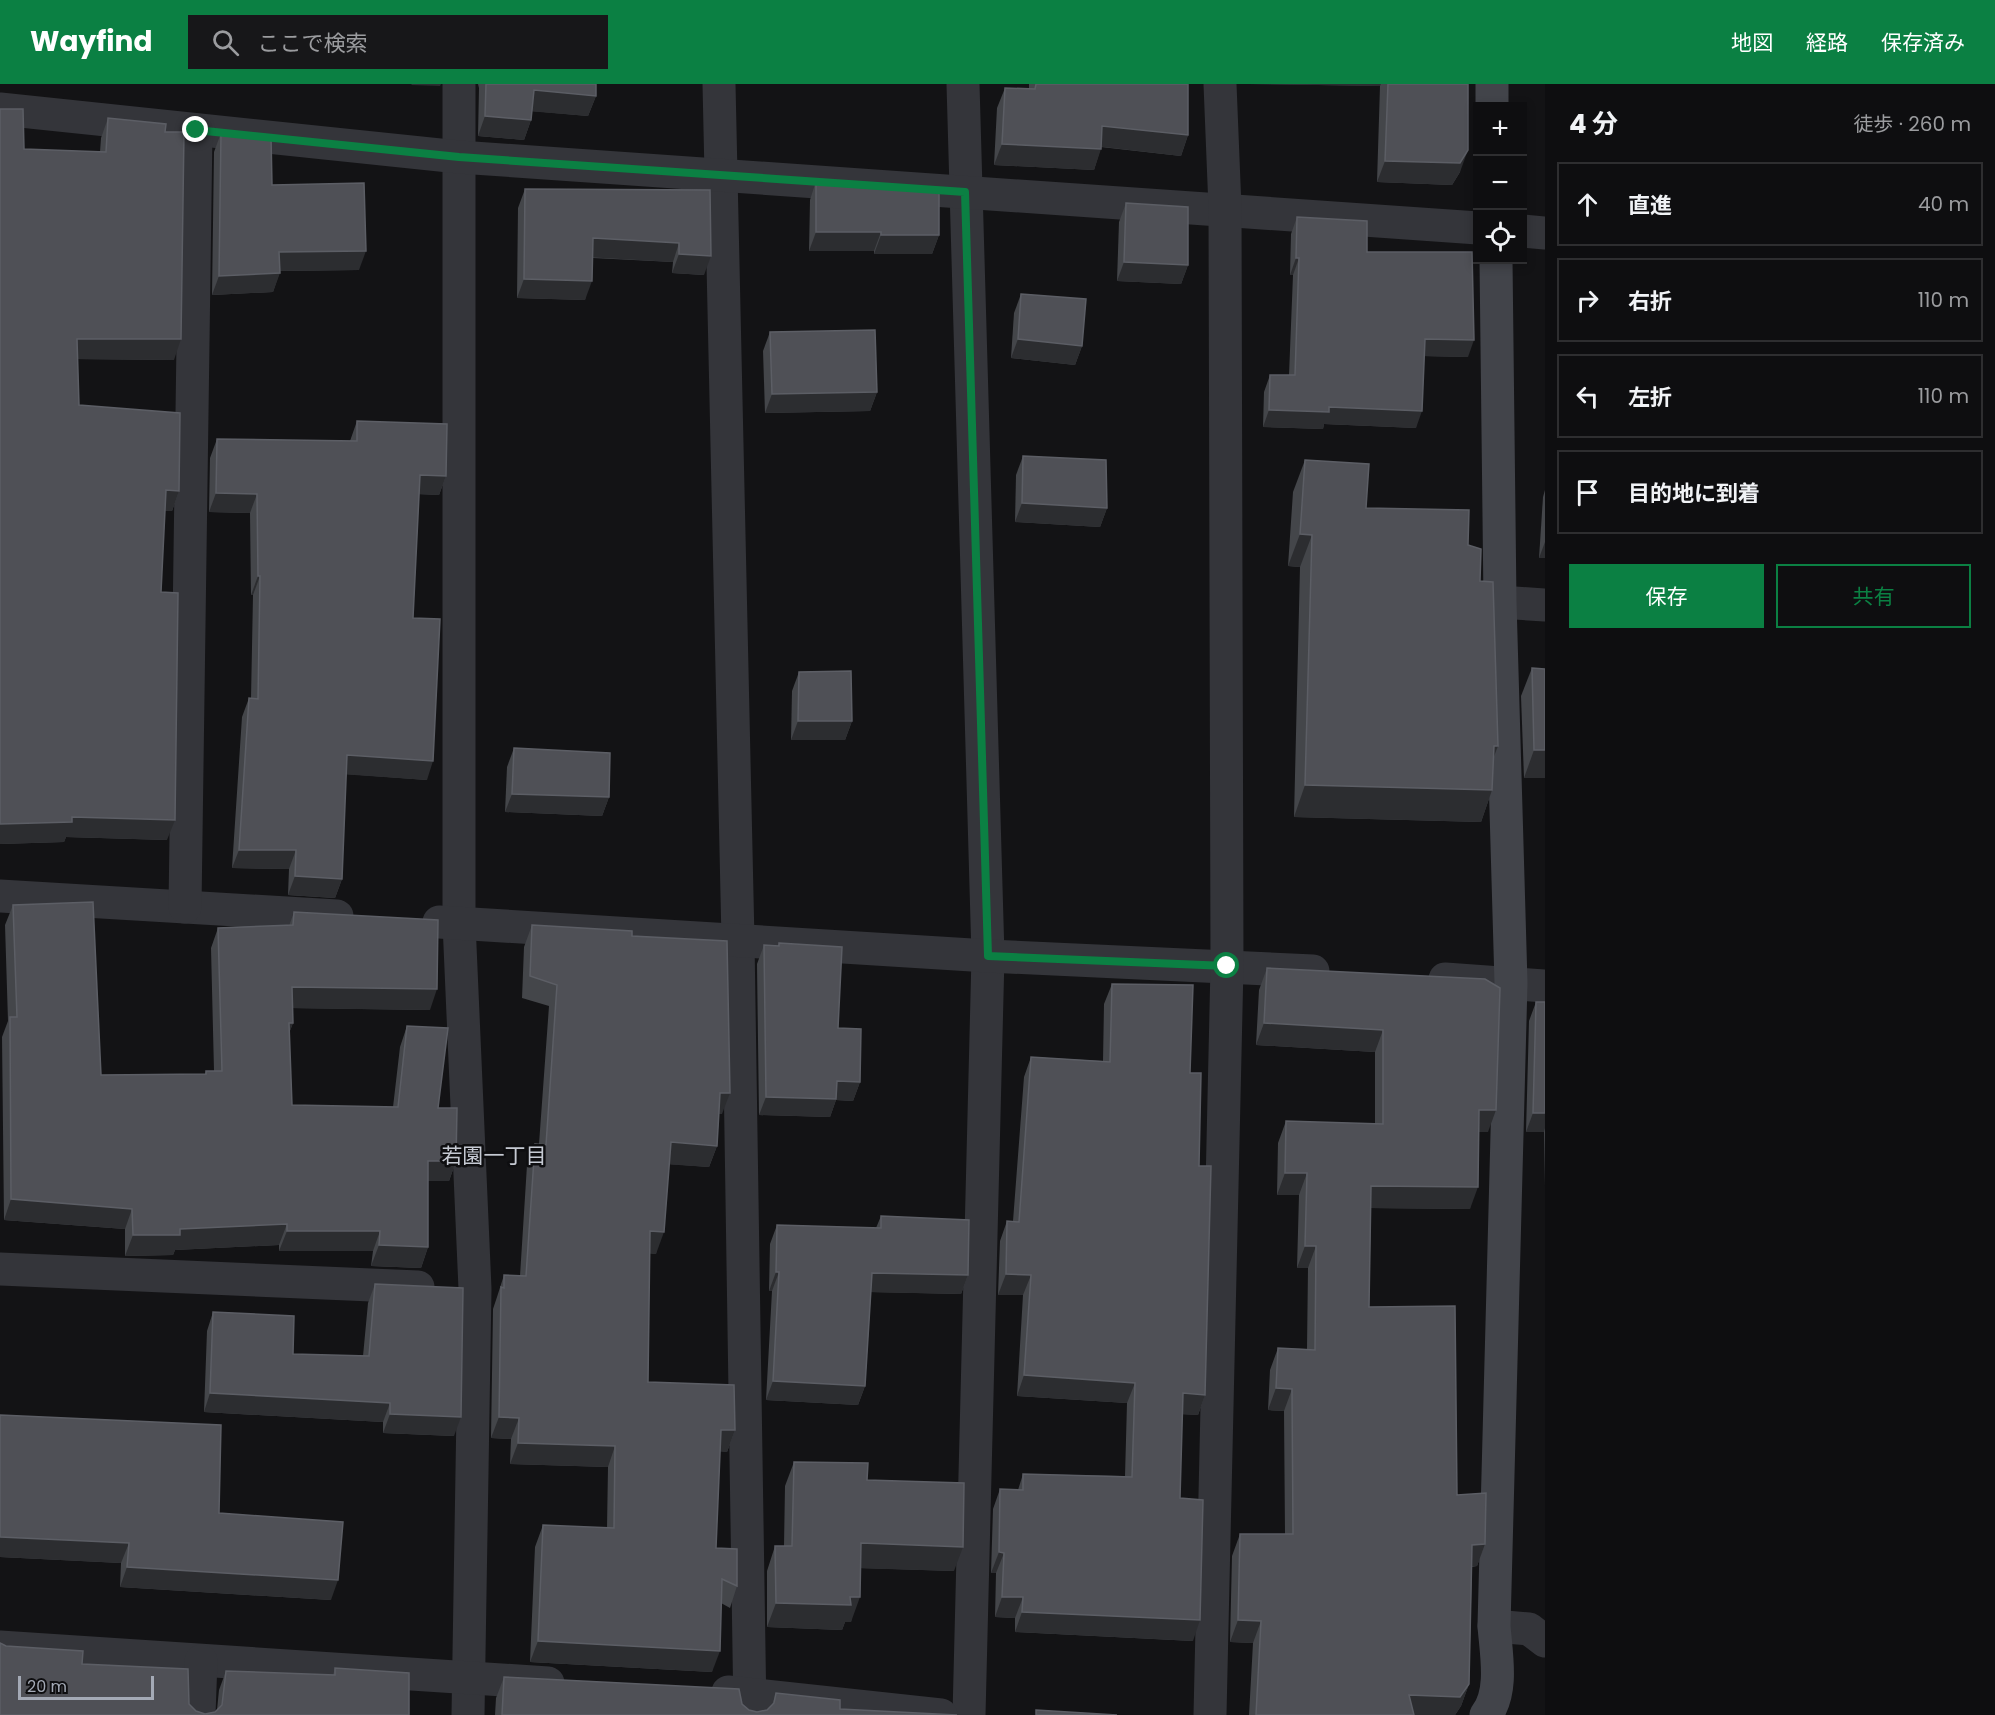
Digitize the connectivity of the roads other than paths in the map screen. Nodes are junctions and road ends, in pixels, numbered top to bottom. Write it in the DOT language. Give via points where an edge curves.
graph roads {
  1 [pos="459,84"];
  2 [pos="719,84"];
  3 [pos="963,84"];
  4 [pos="1220,84"];
  5 [pos="1491,84"];
  6 [pos="1492,102"];
  7 [pos="0,109"];
  8 [pos="196,130"];
  9 [pos="459,157"];
  10 [pos="720,177"];
  11 [pos="965,192"];
  12 [pos="1225,208"];
  13 [pos="1473,228"];
  14 [pos="1527,231"];
  15 [pos="1545,233"];
  16 [pos="1496,264"];
  17 [pos="1500,602"];
  18 [pos="1545,605"];
  19 [pos="0,896"];
  20 [pos="185,907"];
  21 [pos="364,918"];
  22 [pos="412,921"];
  23 [pos="459,923"];
  24 [pos="738,940"];
  25 [pos="988,956"];
  26 [pos="1227,966"];
  27 [pos="1345,973"];
  28 [pos="1416,977"];
  29 [pos="1511,983"];
  30 [pos="1545,986"];
  31 [pos="0,1269"];
  32 [pos="475,1289"];
  33 [pos="1494,1626"];
  34 [pos="1540,1627"];
  35 [pos="0,1647"];
  36 [pos="201,1660"];
  37 [pos="469,1678"];
  38 [pos="575,1684"];
  39 [pos="704,1691"];
  40 [pos="751,1704"];
  41 [pos="199,1715"];
  42 [pos="468,1715"];
  43 [pos="941,1715"];
  44 [pos="969,1715"];
  45 [pos="1210,1715"];
  46 [pos="1486,1715"];
  1 -- 9 [label="street"];
  2 -- 10 [label="street"];
  3 -- 11 [label="street"];
  4 -- 12 [label="street"];
  5 -- 6 [label="street"];
  7 -- 8 [label="street"];
  8 -- 9 [label="street"];
  8 -- 20 [label="street"];
  9 -- 10 [label="street"];
  9 -- 23 [label="street"];
  10 -- 11 [label="street"];
  10 -- 24 [label="street"];
  11 -- 12 [label="street"];
  11 -- 25 [label="street"];
  12 -- 13 [label="street"];
  12 -- 26 [label="street"];
  14 -- 15 [label="street"];
  16 -- 17 [label="street"];
  17 -- 18 [label="street"];
  17 -- 29 [label="street"];
  19 -- 20 [label="street"];
  20 -- 21 [label="street"];
  22 -- 23 [label="street"];
  23 -- 24 [label="street"];
  23 -- 32 [label="street"];
  24 -- 25 [label="street"];
  24 -- 40 [label="street"];
  25 -- 26 [label="street"];
  25 -- 44 [label="street"];
  26 -- 27 [label="street"];
  26 -- 45 [label="street"];
  28 -- 29 [label="street"];
  29 -- 30 [label="street"];
  29 -- 33 [label="street"];
  31 -- 32 [label="street"];
  32 -- 37 [label="street"];
  33 -- 34 [label="street"];
  33 -- 46 [label="street" via="1497,1670 1493,1706"];
  35 -- 36 [label="street"];
  36 -- 37 [label="street"];
  36 -- 41 [label="street"];
  37 -- 38 [label="street"];
  37 -- 42 [label="street"];
  39 -- 40 [label="street"];
  40 -- 43 [label="street"];
}
